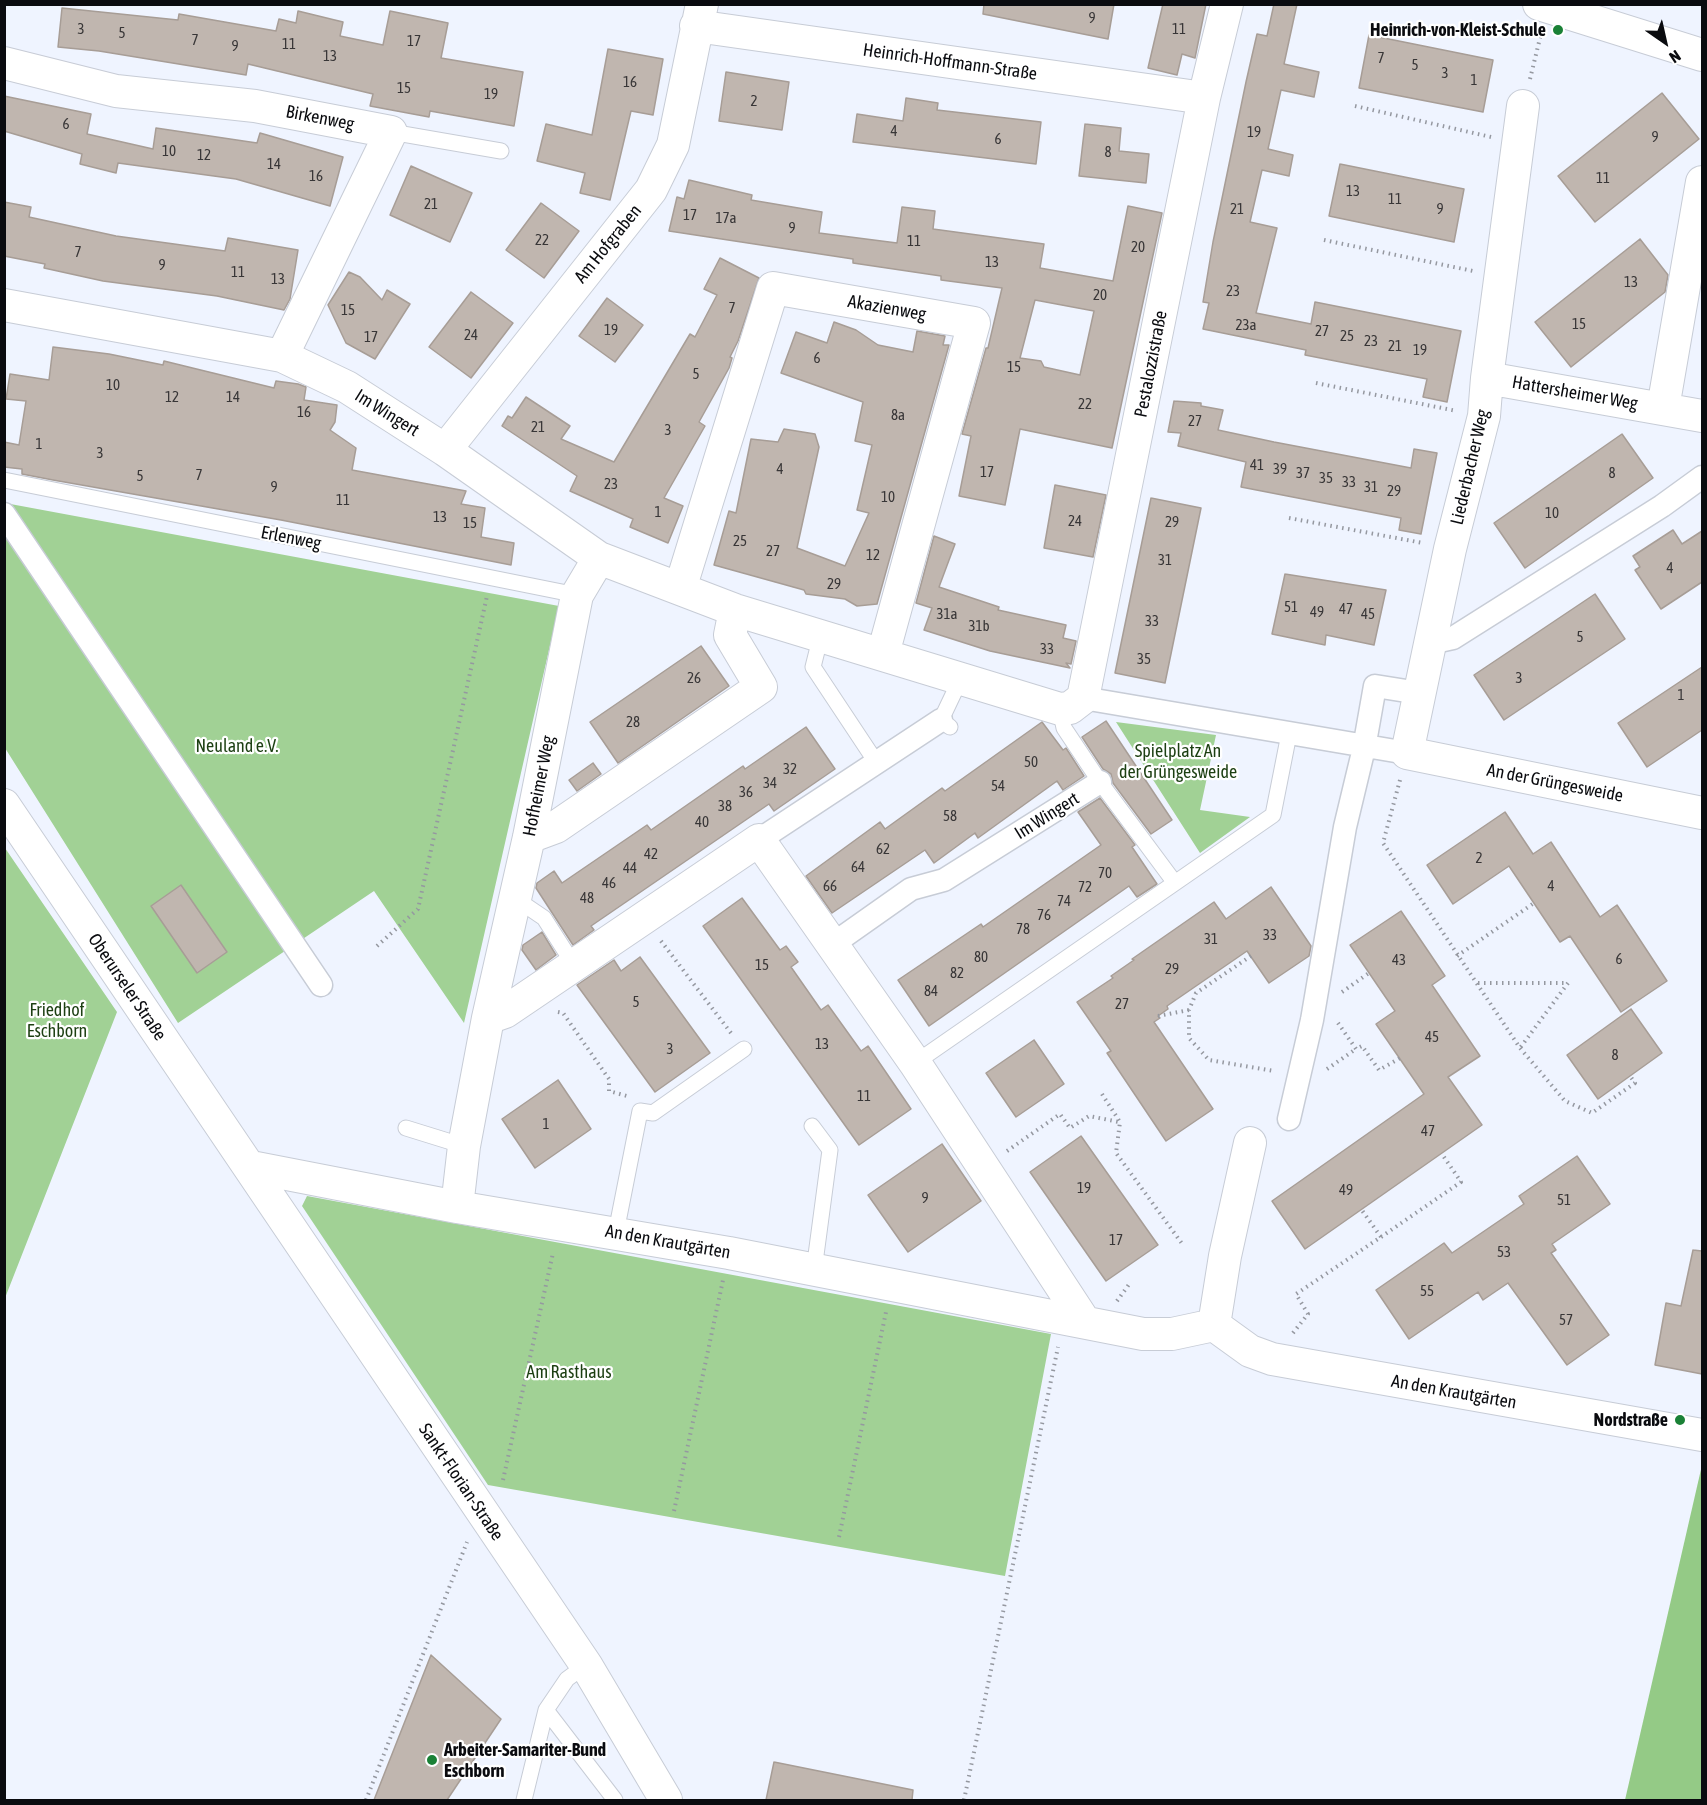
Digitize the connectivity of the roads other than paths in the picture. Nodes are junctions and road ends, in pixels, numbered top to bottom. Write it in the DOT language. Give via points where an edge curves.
graph roads {
  1 [pos="1227,4"];
  2 [pos="1543,6"];
  3 [pos="699,15"];
  4 [pos="1702,55"];
  5 [pos="4,63"];
  6 [pos="1204,98"];
  7 [pos="1523,106"];
  8 [pos="391,132"];
  9 [pos="501,151"];
  10 [pos="1702,182"];
  11 [pos="6,312"];
  12 [pos="282,356"];
  13 [pos="1487,378"];
  14 [pos="1664,408"];
  15 [pos="1702,416"];
  16 [pos="445,450"];
  17 [pos="1702,477"];
  18 [pos="4,480"];
  19 [pos="4,514"];
  20 [pos="599,558"];
  21 [pos="680,590"];
  22 [pos="577,595"];
  23 [pos="735,610"];
  24 [pos="821,635"];
  25 [pos="1430,643"];
  26 [pos="883,654"];
  27 [pos="960,680"];
  28 [pos="1419,693"];
  29 [pos="1072,704"];
  30 [pos="946,723"];
  31 [pos="1289,734"];
  32 [pos="1364,748"];
  33 [pos="1407,753"];
  34 [pos="876,762"];
  35 [pos="1100,782"];
  36 [pos="4,805"];
  37 [pos="1702,813"];
  38 [pos="529,837"];
  39 [pos="759,840"];
  40 [pos="1175,883"];
  41 [pos="516,899"];
  42 [pos="833,944"];
  43 [pos="574,965"];
  44 [pos="321,985"];
  45 [pos="488,1018"];
  46 [pos="744,1049"];
  47 [pos="915,1063"];
  48 [pos="1289,1119"];
  49 [pos="812,1126"];
  50 [pos="406,1128"];
  51 [pos="1250,1143"];
  52 [pos="464,1146"];
  53 [pos="251,1167"];
  54 [pos="457,1207"];
  55 [pos="616,1232"];
  56 [pos="814,1270"];
  57 [pos="1084,1321"];
  58 [pos="1214,1325"];
  59 [pos="1702,1435"];
  60 [pos="586,1665"];
  61 [pos="546,1710"];
  62 [pos="524,1800"];
  63 [pos="615,1800"];
  64 [pos="666,1800"];
  1 -- 6 [label="street, Pestalozzistraße"];
  2 -- 4 [label="street"];
  3 -- 6 [label="street, Heinrich-Hoffmann-Straße"];
  3 -- 16 [label="street, Am Hofgraben" via="673,146 651,190"];
  5 -- 8 [label="street, Birkenweg" via="116,91 255,106"];
  6 -- 29 [label="street, Pestalozzistraße"];
  7 -- 13 [label="street, Liederbacher Weg"];
  8 -- 9 [label="lane"];
  8 -- 12 [label="street"];
  10 -- 14 [label="street, Hattersheimer Weg"];
  11 -- 12 [label="street, Im Wingert"];
  12 -- 16 [label="street, Im Wingert" via="347,387"];
  13 -- 14 [label="street, Hattersheimer Weg"];
  13 -- 25 [label="street, Liederbacher Weg" via="1484,416"];
  14 -- 15 [label="street, Hattersheimer Weg"];
  16 -- 20 [label="street, Im Wingert"];
  17 -- 25 [label="street" via="1453,638"];
  18 -- 22 [label="lane, Erlenweg"];
  19 -- 44 [label="street"];
  20 -- 21 [label="street, Im Wingert"];
  20 -- 22 [label="street, Hofheimer Weg"];
  21 -- 23 [label="street, Im Wingert"];
  21 -- 26 [label="street, Akazienweg" via="773,288 974,323"];
  22 -- 38 [label="street, Hofheimer Weg"];
  23 -- 24 [label="street, Im Wingert"];
  23 -- 38 [label="street" via="730,635 761,687 556,827"];
  24 -- 26 [label="street, Im Wingert"];
  24 -- 34 [label="lane" via="813,667"];
  25 -- 28 [label="street, Liederbacher Weg"];
  26 -- 27 [label="street, Im Wingert"];
  27 -- 29 [label="street, Im Wingert"];
  27 -- 30 [label="lane"];
  28 -- 32 [label="street" via="1375,686"];
  28 -- 33 [label="street, Liederbacher Weg"];
  29 -- 31 [label="street"];
  29 -- 35 [label="lane, Im Wingert" via="1065,728"];
  30 -- 34 [label="street"];
  31 -- 32 [label="street"];
  31 -- 40 [label="lane" via="1273,815"];
  32 -- 33 [label="street"];
  32 -- 48 [label="street"];
  33 -- 37 [label="street, An der Grüngesweide"];
  34 -- 39 [label="street"];
  35 -- 40 [label="lane"];
  35 -- 42 [label="street, Im Wingert" via="944,880 911,889"];
  36 -- 53 [label="street, Oberurseler Straße"];
  38 -- 41 [label="street, Hofheimer Weg"];
  39 -- 42 [label="street"];
  39 -- 43 [label="street"];
  40 -- 47 [label="lane"];
  41 -- 43 [label="lane" via="544,918"];
  41 -- 45 [label="street, Hofheimer Weg"];
  42 -- 47 [label="street"];
  43 -- 45 [label="street" via="517,1004"];
  45 -- 52 [label="street, Hofheimer Weg"];
  46 -- 55 [label="lane" via="653,1113 640,1111"];
  47 -- 57 [label="street"];
  49 -- 56 [label="lane" via="830,1150"];
  50 -- 52 [label="lane"];
  51 -- 58 [label="street"];
  52 -- 54 [label="street, Hofheimer Weg"];
  53 -- 54 [label="street, An den Krautgärten"];
  53 -- 60 [label="street, Sankt-Florian-Straße"];
  54 -- 55 [label="street, An den Krautgärten"];
  55 -- 56 [label="street, An den Krautgärten"];
  56 -- 57 [label="street, An den Krautgärten"];
  57 -- 58 [label="street, An den Krautgärten" via="1143,1334 1172,1334"];
  58 -- 59 [label="street, An den Krautgärten" via="1250,1351 1272,1359"];
  60 -- 61 [label="lane" via="567,1679"];
  60 -- 64 [label="street, Sankt-Florian-Straße"];
  61 -- 62 [label="lane"];
  61 -- 63 [label="lane"];
}
